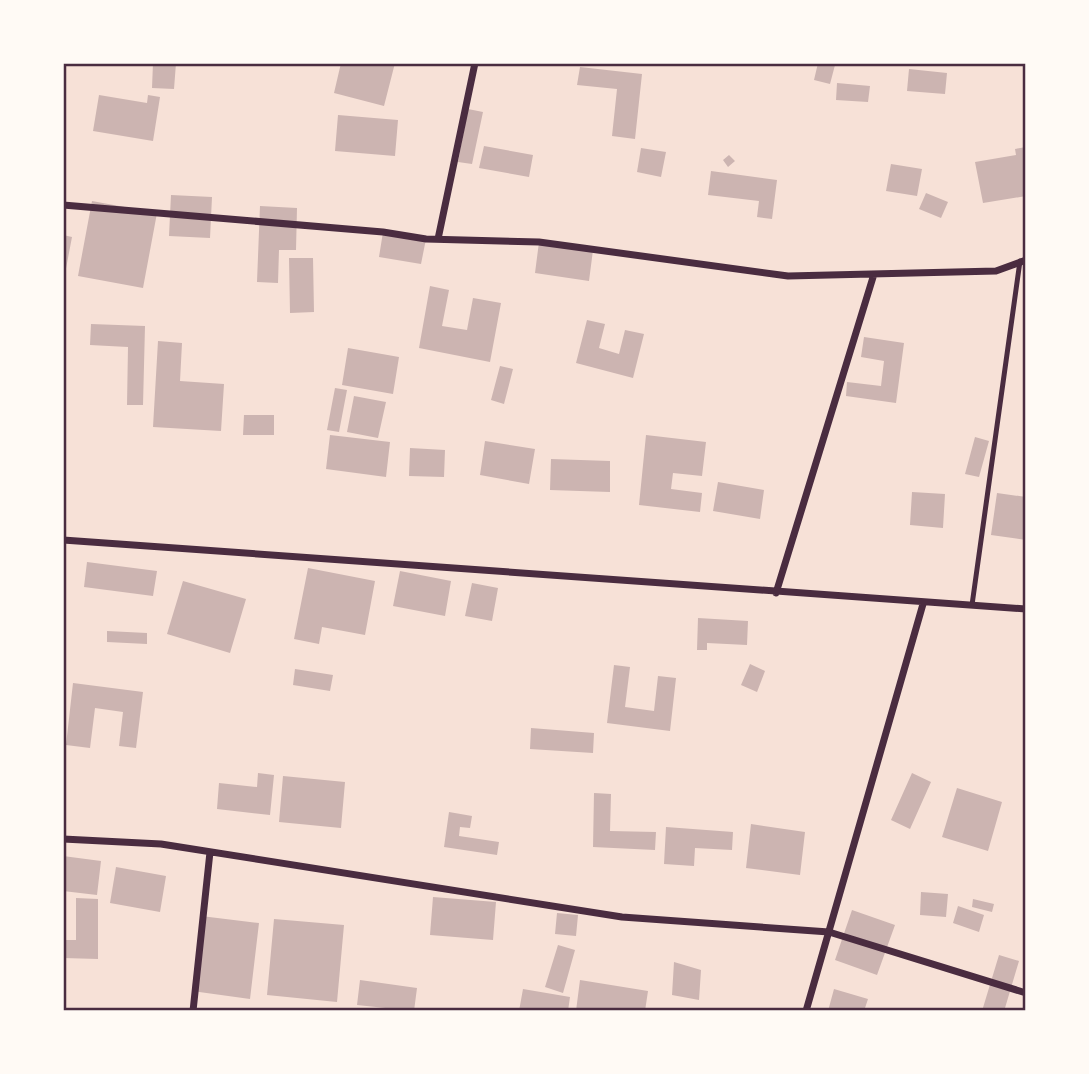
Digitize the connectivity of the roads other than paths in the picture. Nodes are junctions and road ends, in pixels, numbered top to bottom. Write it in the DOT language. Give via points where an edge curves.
graph roads {
  1 [pos="475,63"];
  2 [pos="63,205"];
  3 [pos="438,239"];
  4 [pos="1023,260"];
  5 [pos="874,274"];
  6 [pos="63,540"];
  7 [pos="776,593"];
  8 [pos="923,604"];
  9 [pos="972,605"];
  10 [pos="1026,609"];
  11 [pos="63,839"];
  12 [pos="210,852"];
  13 [pos="829,932"];
  14 [pos="1026,993"];
  15 [pos="193,1011"];
  16 [pos="806,1011"];
  1 -- 3 [label="street"];
  2 -- 3 [label="street"];
  3 -- 5 [label="street" via="539,242 788,276"];
  4 -- 5 [label="street" via="996,271"];
  4 -- 9 [label="lane"];
  5 -- 7 [label="street"];
  6 -- 7 [label="street"];
  7 -- 8 [label="street"];
  8 -- 9 [label="street"];
  8 -- 13 [label="street"];
  9 -- 10 [label="street"];
  11 -- 12 [label="street" via="161,844"];
  12 -- 13 [label="street" via="622,917"];
  12 -- 15 [label="street"];
  13 -- 14 [label="street"];
  13 -- 16 [label="street"];
}
